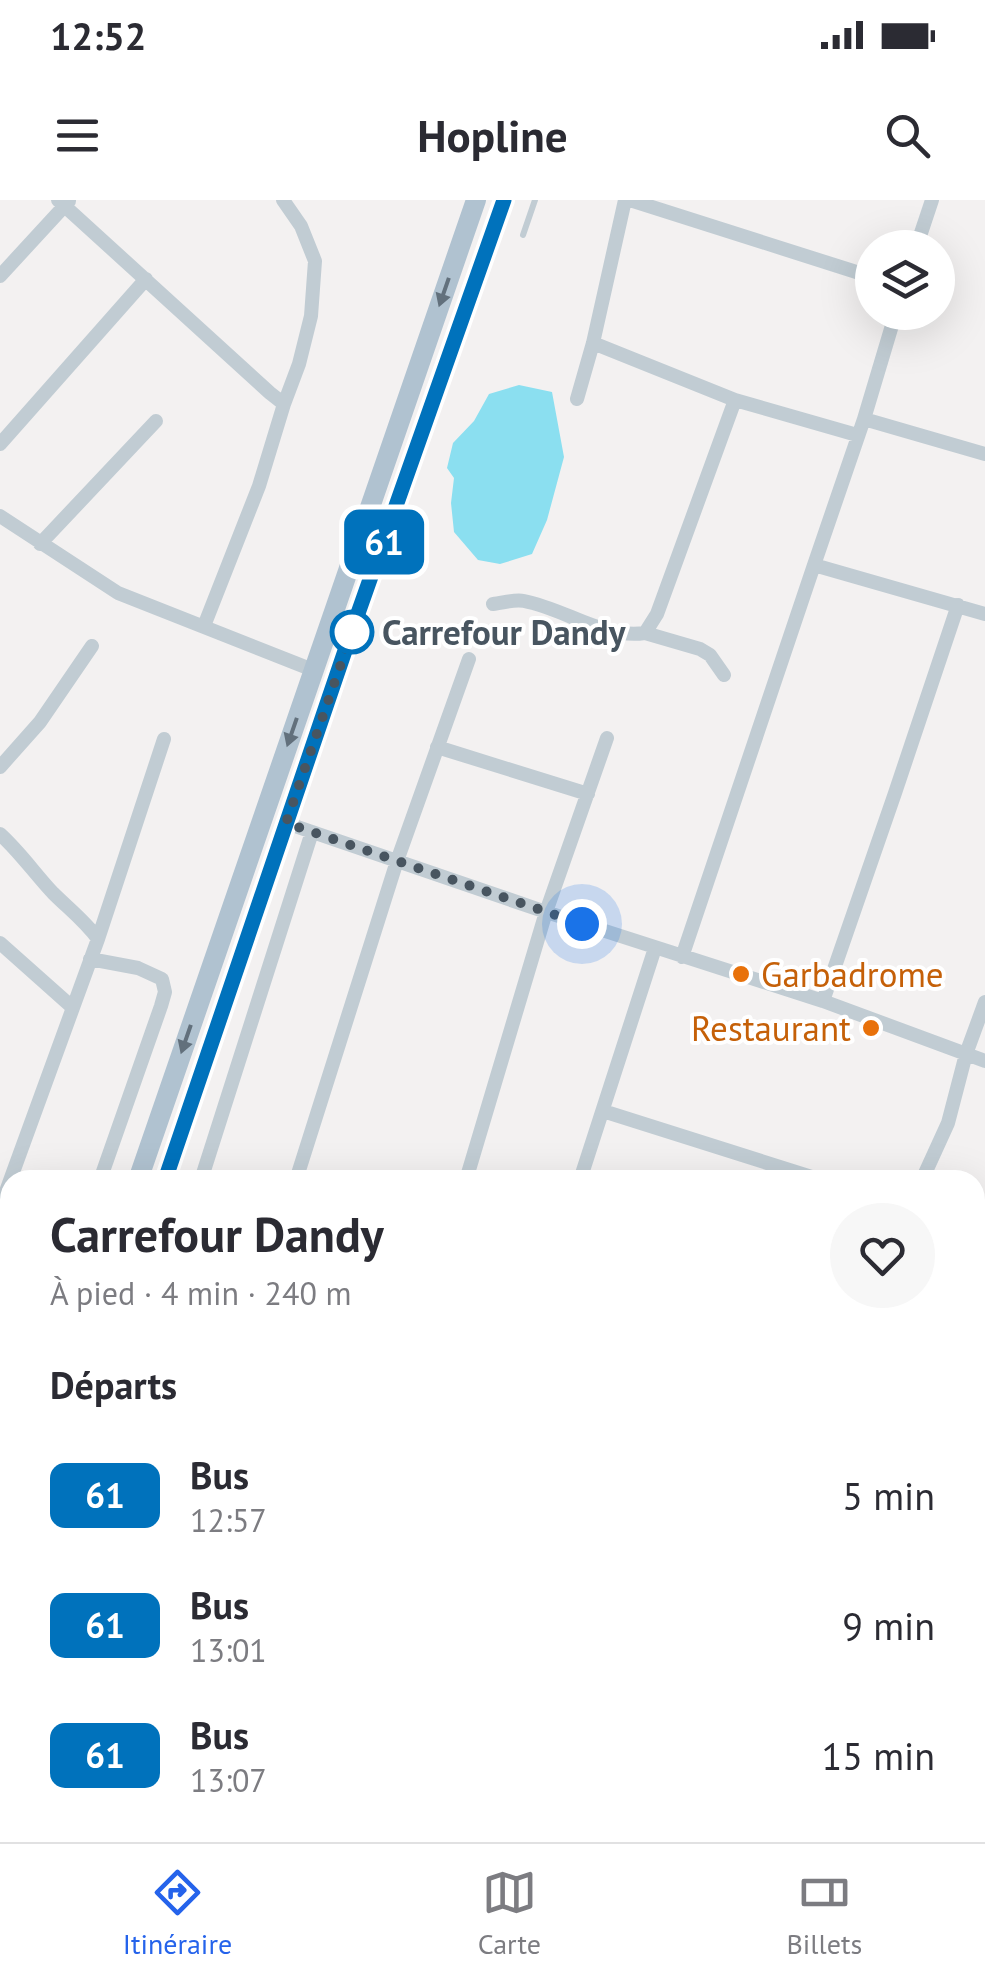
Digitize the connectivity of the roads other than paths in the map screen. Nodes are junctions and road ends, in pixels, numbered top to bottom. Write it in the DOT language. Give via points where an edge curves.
graph roads {
  1 [pos="284,200"];
  2 [pos="476,200"];
  3 [pos="504,200"];
  4 [pos="536,200"];
  5 [pos="627,200"];
  6 [pos="932,200"];
  7 [pos="64,202"];
  8 [pos="922,230"];
  9 [pos="523,236"];
  10 [pos="855,272"];
  11 [pos="0,276"];
  12 [pos="146,278"];
  13 [pos="891,330"];
  14 [pos="593,343"];
  15 [pos="576,399"];
  16 [pos="735,400"];
  17 [pos="284,404"];
  18 [pos="864,418"];
  19 [pos="156,421"];
  20 [pos="857,435"];
  21 [pos="0,444"];
  22 [pos="985,454"];
  23 [pos="0,516"];
  24 [pos="40,544"];
  25 [pos="814,565"];
  26 [pos="492,604"];
  27 [pos="958,604"];
  28 [pos="985,614"];
  29 [pos="204,626"];
  30 [pos="645,632"];
  31 [pos="92,646"];
  32 [pos="468,659"];
  33 [pos="314,670"];
  34 [pos="724,675"];
  35 [pos="608,738"];
  36 [pos="164,739"];
  37 [pos="437,747"];
  38 [pos="0,767"];
  39 [pos="588,794"];
  40 [pos="286,823"];
  41 [pos="312,832"];
  42 [pos="0,834"];
  43 [pos="397,861"];
  44 [pos="546,912"];
  45 [pos="98,938"];
  46 [pos="0,943"];
  47 [pos="655,948"];
  48 [pos="682,957"];
  49 [pos="90,959"];
  50 [pos="823,1002"];
  51 [pos="985,1002"];
  52 [pos="72,1007"];
  53 [pos="966,1054"];
  54 [pos="985,1061"];
  55 [pos="603,1110"];
  56 [pos="13,1170"];
  57 [pos="104,1170"];
  58 [pos="141,1170"];
  59 [pos="168,1170"];
  60 [pos="204,1170"];
  61 [pos="299,1170"];
  62 [pos="469,1170"];
  63 [pos="583,1170"];
  64 [pos="790,1170"];
  65 [pos="927,1170"];
  1 -- 17 [label="street" via="314,261 311,316"];
  2 -- 33 [label="main road, one-way"];
  3 -- 40 [label="main road"];
  4 -- 9 [label="lane"];
  5 -- 10 [label="street"];
  5 -- 14 [label="street"];
  6 -- 8 [label="street"];
  7 -- 11 [label="street"];
  7 -- 12 [label="street"];
  12 -- 17 [label="street"];
  12 -- 21 [label="street"];
  13 -- 18 [label="street"];
  14 -- 15 [label="street"];
  14 -- 16 [label="street"];
  16 -- 20 [label="street"];
  16 -- 30 [label="street"];
  17 -- 29 [label="street"];
  18 -- 20 [label="street"];
  18 -- 22 [label="street"];
  19 -- 24 [label="street"];
  20 -- 25 [label="street"];
  23 -- 24 [label="street"];
  24 -- 29 [label="street" via="118,594"];
  25 -- 27 [label="street"];
  25 -- 48 [label="street"];
  26 -- 30 [label="street" via="520,600 607,632"];
  27 -- 28 [label="street"];
  27 -- 50 [label="street"];
  29 -- 33 [label="street"];
  30 -- 34 [label="street" via="700,649"];
  31 -- 38 [label="street"];
  32 -- 37 [label="street"];
  33 -- 58 [label="main road, one-way"];
  35 -- 39 [label="street"];
  36 -- 45 [label="street"];
  37 -- 39 [label="street"];
  37 -- 43 [label="street"];
  39 -- 44 [label="street"];
  40 -- 41 [label="street"];
  40 -- 59 [label="main road"];
  41 -- 43 [label="street"];
  41 -- 60 [label="street"];
  42 -- 45 [label="street"];
  43 -- 44 [label="street"];
  43 -- 61 [label="street"];
  44 -- 47 [label="street"];
  44 -- 62 [label="street"];
  45 -- 49 [label="street"];
  46 -- 52 [label="street"];
  47 -- 48 [label="street"];
  47 -- 55 [label="street"];
  48 -- 50 [label="street"];
  49 -- 52 [label="street"];
  49 -- 57 [label="street" via="152,972 165,986"];
  50 -- 53 [label="street"];
  51 -- 53 [label="street"];
  52 -- 56 [label="street"];
  53 -- 54 [label="street"];
  53 -- 65 [label="street" via="948,1123"];
  55 -- 63 [label="street"];
  55 -- 64 [label="street"];
}
